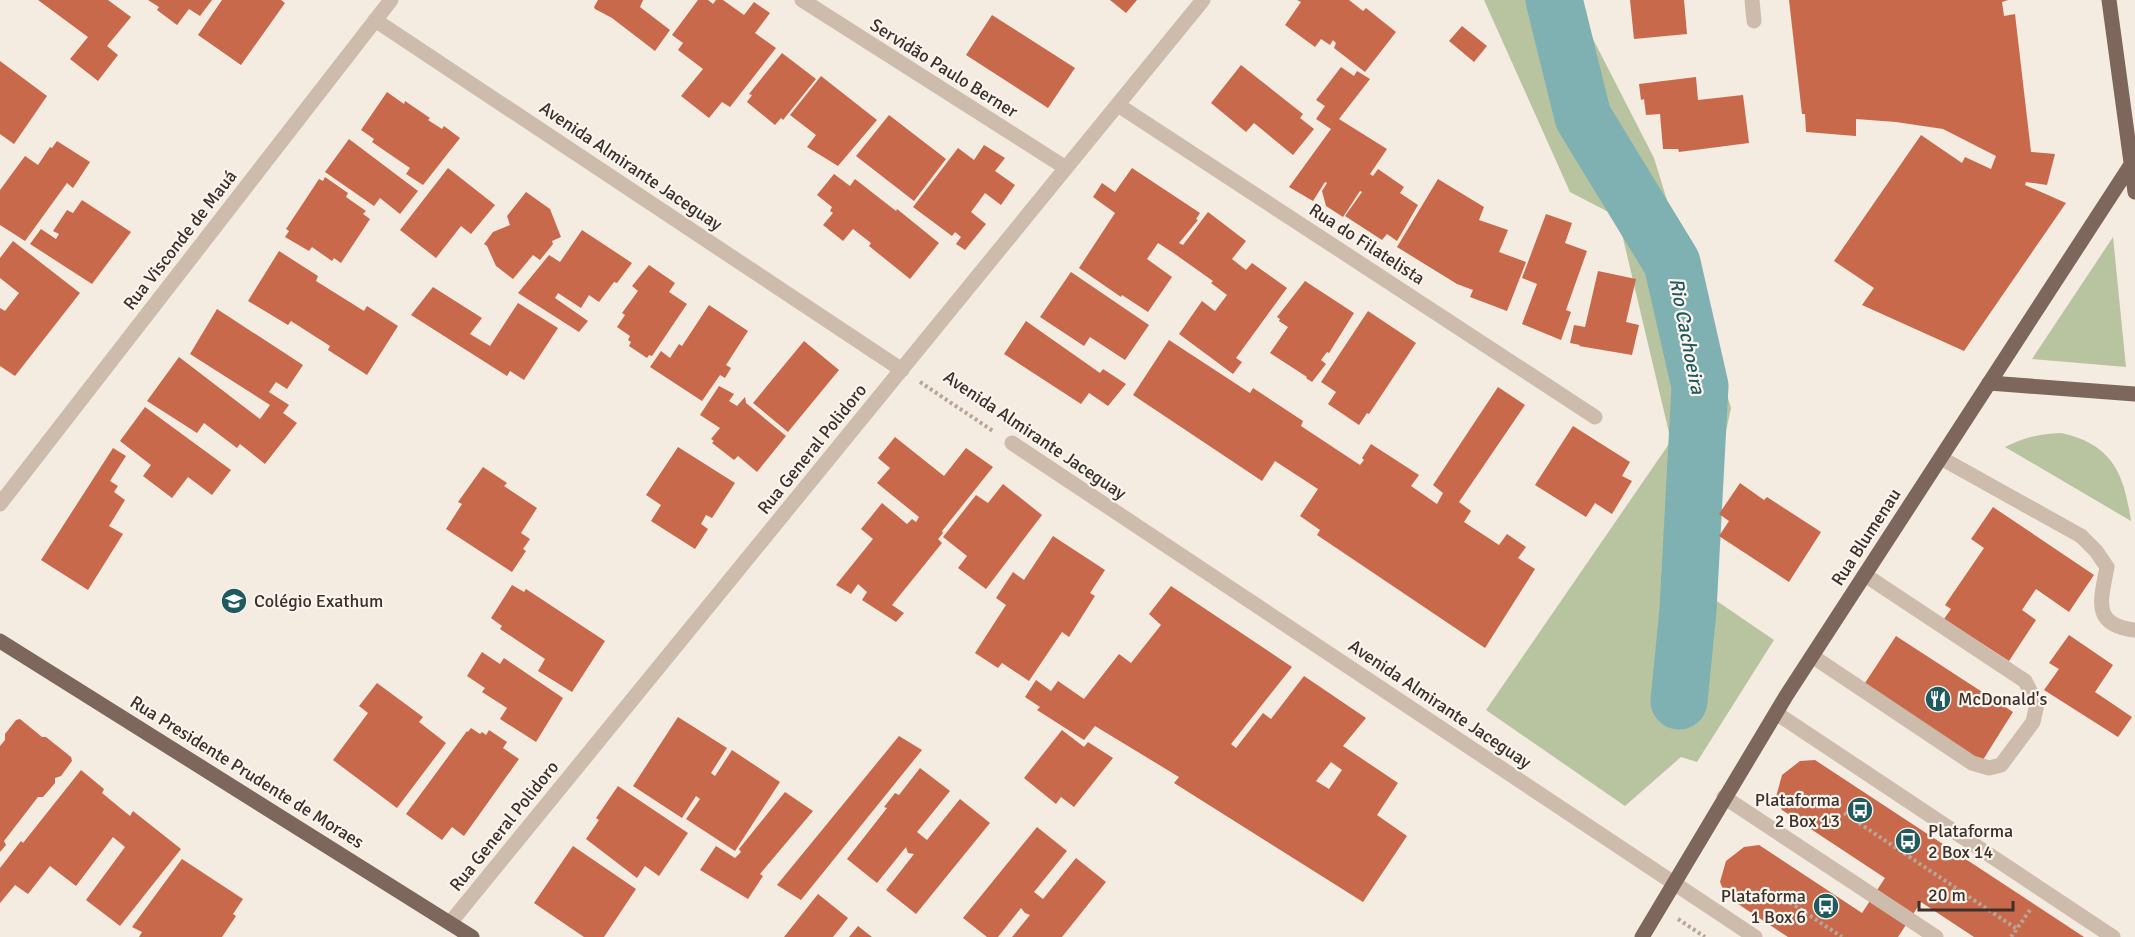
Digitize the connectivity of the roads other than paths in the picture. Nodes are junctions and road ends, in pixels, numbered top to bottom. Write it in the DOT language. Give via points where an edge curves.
graph roads {
  1 [pos="391,0"];
  2 [pos="802,0"];
  3 [pos="1203,0"];
  4 [pos="1752,0"];
  5 [pos="2109,0"];
  6 [pos="375,20"];
  7 [pos="1755,21"];
  8 [pos="1118,105"];
  9 [pos="2132,163"];
  10 [pos="1066,168"];
  11 [pos="2135,192"];
  12 [pos="902,370"];
  13 [pos="1989,383"];
  14 [pos="2135,394"];
  15 [pos="1595,417"];
  16 [pos="1012,443"];
  17 [pos="1941,458"];
  18 [pos="0,504"];
  19 [pos="1864,575"];
  20 [pos="2135,630"];
  21 [pos="0,641"];
  22 [pos="1812,656"];
  23 [pos="1776,713"];
  24 [pos="1724,797"];
  25 [pos="1674,883"];
  26 [pos="450,923"];
  27 [pos="472,937"];
  28 [pos="1642,937"];
  29 [pos="1755,937"];
  30 [pos="1936,937"];
  31 [pos="2113,937"];
  1 -- 6 [label="street, Rua Visconde de Mauá"];
  2 -- 10 [label="street, Servidão Paulo Berner"];
  3 -- 8 [label="street, Rua General Polidoro"];
  4 -- 7 [label="street"];
  5 -- 9 [label="main road"];
  6 -- 12 [label="street, Avenida Almirante Jaceguay"];
  6 -- 18 [label="street, Rua Visconde de Mauá"];
  8 -- 10 [label="street, Rua General Polidoro"];
  8 -- 15 [label="street, Rua do Filatelista"];
  9 -- 11 [label="main road"];
  9 -- 13 [label="main road, Rua Blumenau"];
  10 -- 12 [label="street, Rua General Polidoro"];
  12 -- 26 [label="street, Rua General Polidoro"];
  13 -- 14 [label="main road"];
  13 -- 17 [label="main road, Rua Blumenau"];
  16 -- 25 [label="street, Avenida Almirante Jaceguay"];
  17 -- 19 [label="main road, Rua Blumenau"];
  17 -- 20 [label="street" via="2081,536 2107,567 2100,605 2105,618 2119,628"];
  19 -- 22 [label="main road, Rua Blumenau"];
  19 -- 22 [label="street" via="2025,681 2037,704 2033,722 2001,765 1989,768 1972,763"];
  21 -- 26 [label="main road, Rua Presidente Prudente de Moraes"];
  22 -- 23 [label="main road, Rua Blumenau"];
  23 -- 24 [label="main road, Rua Blumenau"];
  23 -- 31 [label="street"];
  24 -- 25 [label="main road, Rua Blumenau"];
  24 -- 30 [label="street"];
  25 -- 28 [label="main road, Rua Blumenau"];
  25 -- 29 [label="street, Avenida Almirante Jaceguay"];
  26 -- 27 [label="main road, Rua Presidente Prudente de Moraes"];
}
